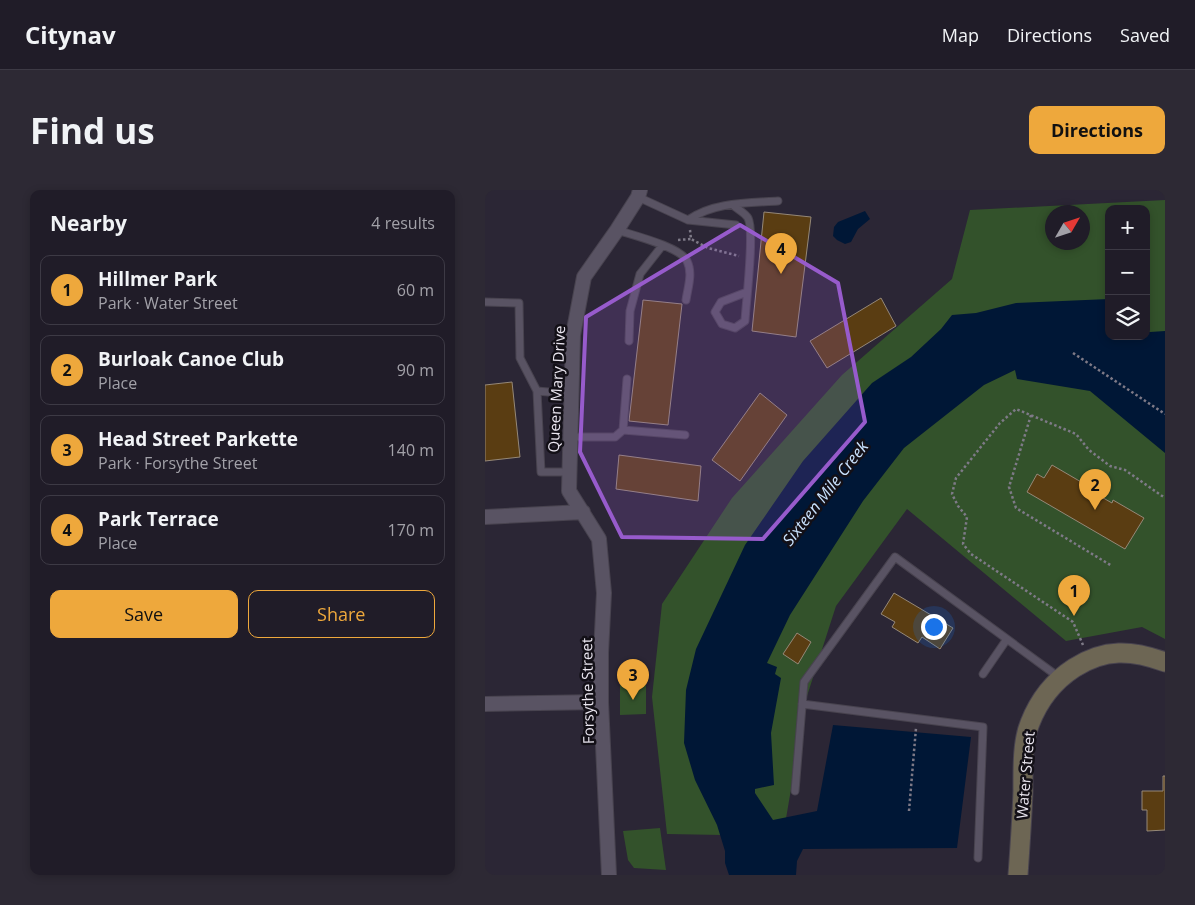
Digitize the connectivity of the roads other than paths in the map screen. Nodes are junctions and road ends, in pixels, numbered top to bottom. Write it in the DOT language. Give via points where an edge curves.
graph roads {
  1 [pos="639,194"];
  2 [pos="778,201"];
  3 [pos="733,205"];
  4 [pos="688,220"];
  5 [pos="736,225"];
  6 [pos="617,230"];
  7 [pos="663,246"];
  8 [pos="747,292"];
  9 [pos="686,300"];
  10 [pos="485,302"];
  11 [pos="629,341"];
  12 [pos="627,380"];
  13 [pos="537,391"];
  14 [pos="571,394"];
  15 [pos="623,430"];
  16 [pos="685,435"];
  17 [pos="570,436"];
  18 [pos="569,472"];
  19 [pos="583,512"];
  20 [pos="485,517"];
  21 [pos="1007,639"];
  22 [pos="1165,662"];
  23 [pos="983,674"];
  24 [pos="1061,678"];
  25 [pos="601,702"];
  26 [pos="485,704"];
  27 [pos="802,704"];
  28 [pos="795,791"];
  29 [pos="978,858"];
  30 [pos="609,875"];
  31 [pos="1018,875"];
  1 -- 4 [label="lane"];
  1 -- 6 [label="street, Queen Mary Drive"];
  2 -- 3 [label="lane"];
  3 -- 4 [label="lane" via="710,208"];
  3 -- 8 [label="lane" via="748,219 751,243"];
  4 -- 5 [label="lane"];
  6 -- 7 [label="lane"];
  6 -- 14 [label="street, Queen Mary Drive" via="584,277 573,335"];
  7 -- 9 [label="lane" via="687,259 690,271"];
  7 -- 11 [label="lane" via="640,274 630,311"];
  8 -- 8 [label="lane" via="745,321 735,328 722,324 715,312 721,302"];
  10 -- 13 [label="lane" via="519,303 520,358"];
  12 -- 15 [label="lane"];
  13 -- 14 [label="lane"];
  13 -- 18 [label="lane" via="541,472"];
  14 -- 17 [label="street, Queen Mary Drive"];
  15 -- 16 [label="lane"];
  15 -- 17 [label="lane" via="615,436"];
  17 -- 18 [label="street, Queen Mary Drive"];
  18 -- 19 [label="street, Queen Mary Drive" via="569,491"];
  19 -- 20 [label="street"];
  19 -- 25 [label="street, Forsythe Street" via="599,539 603,575"];
  21 -- 23 [label="lane"];
  21 -- 24 [label="lane"];
  21 -- 27 [label="lane" via="895,557 804,682"];
  22 -- 24 [label="street, Water Street" via="1152,657 1109,653 1089,659"];
  24 -- 31 [label="street, Water Street" via="1044,696 1029,725 1024,758"];
  25 -- 26 [label="street"];
  25 -- 30 [label="street, Forsythe Street"];
  27 -- 28 [label="lane"];
  27 -- 29 [label="lane" via="983,727"];
}
